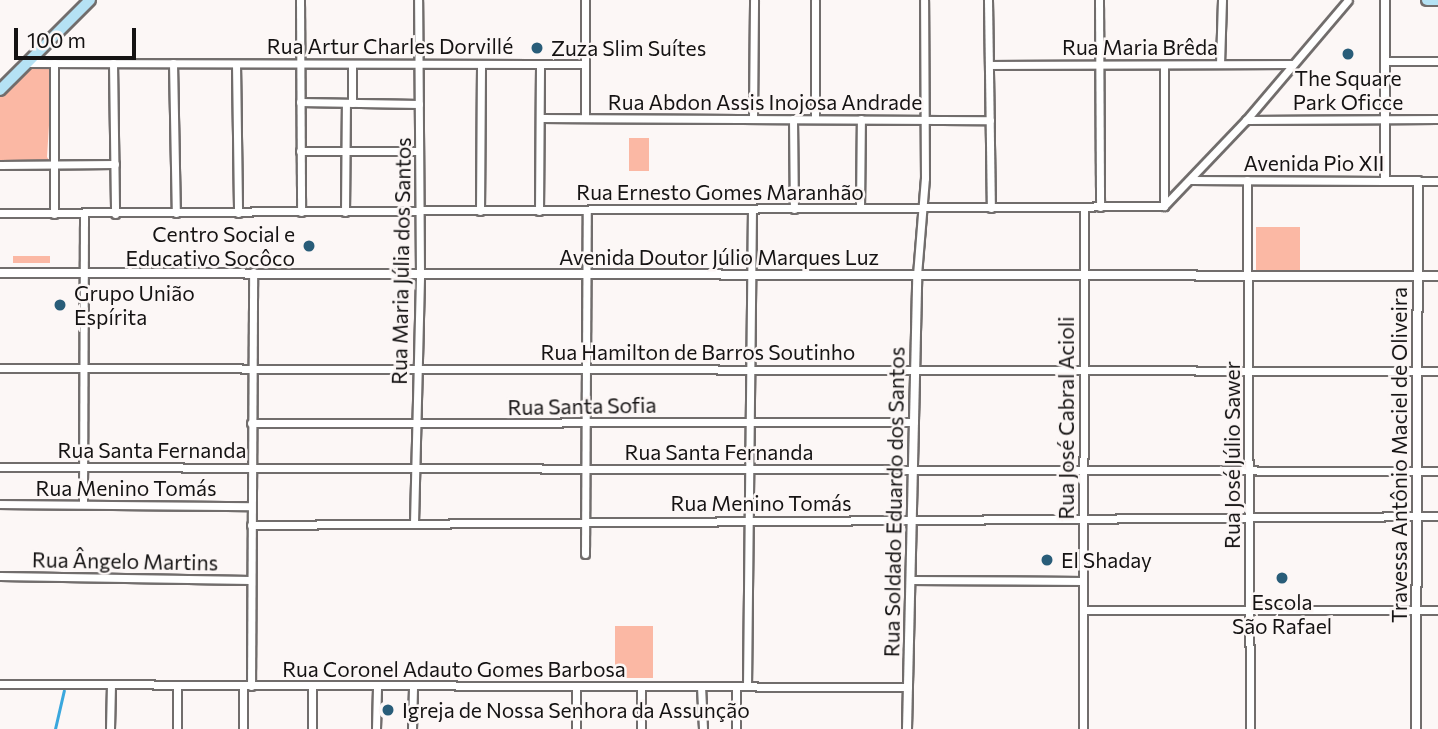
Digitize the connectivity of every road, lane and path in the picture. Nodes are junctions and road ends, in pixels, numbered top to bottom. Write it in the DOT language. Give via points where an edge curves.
graph roads {
  1 [pos="90,0"];
  2 [pos="300,0"];
  3 [pos="418,0"];
  4 [pos="585,0"];
  5 [pos="754,0"];
  6 [pos="815,0"];
  7 [pos="924,0"];
  8 [pos="988,0"];
  9 [pos="1099,0"];
  10 [pos="1222,0"];
  11 [pos="1348,0"];
  12 [pos="1385,0"];
  13 [pos="1427,0"];
  14 [pos="1438,0"];
  15 [pos="1385,61"];
  16 [pos="1438,61"];
  17 [pos="28,63"];
  18 [pos="54,63"];
  19 [pos="113,63"];
  20 [pos="173,63"];
  21 [pos="236,64"];
  22 [pos="299,64"];
  23 [pos="352,64"];
  24 [pos="419,64"];
  25 [pos="481,64"];
  26 [pos="540,64"];
  27 [pos="585,64"];
  28 [pos="1220,64"];
  29 [pos="1292,64"];
  30 [pos="989,65"];
  31 [pos="1102,65"];
  32 [pos="1164,65"];
  33 [pos="0,90"];
  34 [pos="300,102"];
  35 [pos="349,103"];
  36 [pos="419,104"];
  37 [pos="540,118"];
  38 [pos="585,118"];
  39 [pos="753,119"];
  40 [pos="793,119"];
  41 [pos="815,119"];
  42 [pos="1385,119"];
  43 [pos="1438,119"];
  44 [pos="861,120"];
  45 [pos="926,120"];
  46 [pos="990,120"];
  47 [pos="1246,120"];
  48 [pos="300,151"];
  49 [pos="346,151"];
  50 [pos="419,151"];
  51 [pos="115,164"];
  52 [pos="0,165"];
  53 [pos="55,166"];
  54 [pos="1190,180"];
  55 [pos="1247,180"];
  56 [pos="1385,181"];
  57 [pos="1418,181"];
  58 [pos="1438,181"];
  59 [pos="1164,206"];
  60 [pos="1084,207"];
  61 [pos="1100,207"];
  62 [pos="860,208"];
  63 [pos="920,208"];
  64 [pos="991,208"];
  65 [pos="752,209"];
  66 [pos="794,209"];
  67 [pos="587,210"];
  68 [pos="480,211"];
  69 [pos="539,211"];
  70 [pos="301,212"];
  71 [pos="345,212"];
  72 [pos="419,212"];
  73 [pos="0,213"];
  74 [pos="176,213"];
  75 [pos="238,213"];
  76 [pos="54,214"];
  77 [pos="84,214"];
  78 [pos="115,214"];
  79 [pos="253,272"];
  80 [pos="420,272"];
  81 [pos="0,273"];
  82 [pos="83,273"];
  83 [pos="586,274"];
  84 [pos="751,274"];
  85 [pos="918,275"];
  86 [pos="1084,275"];
  87 [pos="1248,276"];
  88 [pos="1418,276"];
  89 [pos="1438,276"];
  90 [pos="0,368"];
  91 [pos="80,369"];
  92 [pos="252,369"];
  93 [pos="418,369"];
  94 [pos="586,369"];
  95 [pos="750,370"];
  96 [pos="915,370"];
  97 [pos="1084,370"];
  98 [pos="1249,370"];
  99 [pos="1418,371"];
  100 [pos="1438,371"];
  101 [pos="750,421"];
  102 [pos="914,422"];
  103 [pos="251,423"];
  104 [pos="586,424"];
  105 [pos="416,425"];
  106 [pos="0,467"];
  107 [pos="82,467"];
  108 [pos="251,467"];
  109 [pos="585,469"];
  110 [pos="749,470"];
  111 [pos="415,471"];
  112 [pos="913,471"];
  113 [pos="1438,471"];
  114 [pos="1084,472"];
  115 [pos="1417,472"];
  116 [pos="1250,473"];
  117 [pos="0,504"];
  118 [pos="83,505"];
  119 [pos="251,506"];
  120 [pos="1417,516"];
  121 [pos="1438,516"];
  122 [pos="1250,517"];
  123 [pos="1083,518"];
  124 [pos="912,519"];
  125 [pos="748,521"];
  126 [pos="585,522"];
  127 [pos="414,523"];
  128 [pos="251,524"];
  129 [pos="585,554"];
  130 [pos="0,576"];
  131 [pos="250,580"];
  132 [pos="910,580"];
  133 [pos="1083,581"];
  134 [pos="1083,610"];
  135 [pos="1438,610"];
  136 [pos="1416,611"];
  137 [pos="1251,613"];
  138 [pos="0,684"];
  139 [pos="111,686"];
  140 [pos="177,686"];
  141 [pos="247,686"];
  142 [pos="312,686"];
  143 [pos="701,686"];
  144 [pos="736,686"];
  145 [pos="747,686"];
  146 [pos="377,687"];
  147 [pos="413,687"];
  148 [pos="576,687"];
  149 [pos="641,687"];
  150 [pos="908,687"];
  151 [pos="110,729"];
  152 [pos="177,729"];
  153 [pos="243,729"];
  154 [pos="312,729"];
  155 [pos="376,729"];
  156 [pos="412,729"];
  157 [pos="576,729"];
  158 [pos="641,729"];
  159 [pos="703,729"];
  160 [pos="736,729"];
  161 [pos="907,729"];
  162 [pos="1083,729"];
  163 [pos="1250,729"];
  164 [pos="1416,729"];
  1 -- 17 [label="main road"];
  2 -- 22 [label="street"];
  3 -- 24 [label="street, Rua Maria Júlia dos Santos"];
  4 -- 27 [label="street"];
  5 -- 39 [label="street"];
  6 -- 41 [label="street"];
  7 -- 45 [label="street"];
  8 -- 30 [label="street"];
  9 -- 31 [label="street"];
  10 -- 28 [label="street"];
  11 -- 29 [label="street"];
  12 -- 15 [label="street"];
  13 -- 14 [label="main road"];
  15 -- 16 [label="street"];
  15 -- 42 [label="street"];
  17 -- 18 [label="street, Rua Artur Charles Dorvillé"];
  17 -- 33 [label="main road"];
  18 -- 19 [label="street, Rua Artur Charles Dorvillé"];
  18 -- 53 [label="street"];
  19 -- 20 [label="street, Rua Artur Charles Dorvillé"];
  19 -- 51 [label="street"];
  20 -- 21 [label="street, Rua Artur Charles Dorvillé"];
  20 -- 74 [label="street"];
  21 -- 22 [label="street, Rua Artur Charles Dorvillé"];
  21 -- 75 [label="street"];
  22 -- 23 [label="street, Rua Artur Charles Dorvillé"];
  22 -- 34 [label="street"];
  23 -- 24 [label="street, Rua Artur Charles Dorvillé"];
  23 -- 35 [label="street"];
  24 -- 25 [label="street, Rua Artur Charles Dorvillé"];
  24 -- 36 [label="street, Rua Maria Júlia dos Santos"];
  25 -- 26 [label="street, Rua Artur Charles Dorvillé"];
  25 -- 68 [label="street"];
  26 -- 27 [label="street, Rua Artur Charles Dorvillé"];
  26 -- 37 [label="street"];
  27 -- 38 [label="street"];
  28 -- 29 [label="street, Rua Maria Brêda"];
  28 -- 32 [label="street, Rua Maria Brêda"];
  29 -- 47 [label="street"];
  30 -- 31 [label="street, Rua Maria Brêda"];
  30 -- 46 [label="street"];
  31 -- 32 [label="street, Rua Maria Brêda"];
  31 -- 61 [label="street"];
  32 -- 59 [label="street"];
  34 -- 35 [label="street"];
  34 -- 48 [label="street"];
  35 -- 36 [label="street"];
  35 -- 49 [label="street"];
  36 -- 50 [label="street, Rua Maria Júlia dos Santos"];
  37 -- 38 [label="street, Rua Abdon Assis Inojosa Andrade"];
  37 -- 69 [label="street"];
  38 -- 39 [label="street, Rua Abdon Assis Inojosa Andrade"];
  39 -- 40 [label="street, Rua Abdon Assis Inojosa Andrade"];
  40 -- 41 [label="street, Rua Abdon Assis Inojosa Andrade"];
  40 -- 66 [label="street"];
  41 -- 44 [label="street, Rua Abdon Assis Inojosa Andrade"];
  42 -- 43 [label="street"];
  42 -- 47 [label="street"];
  42 -- 56 [label="street"];
  44 -- 45 [label="street, Rua Abdon Assis Inojosa Andrade"];
  44 -- 62 [label="street"];
  45 -- 46 [label="street, Rua Abdon Assis Inojosa Andrade"];
  45 -- 63 [label="street"];
  46 -- 64 [label="street"];
  47 -- 54 [label="street"];
  48 -- 49 [label="street"];
  48 -- 70 [label="street"];
  49 -- 50 [label="street"];
  49 -- 71 [label="street"];
  50 -- 72 [label="street, Rua Maria Júlia dos Santos"];
  51 -- 53 [label="street"];
  51 -- 78 [label="street"];
  52 -- 53 [label="street"];
  53 -- 76 [label="street"];
  54 -- 55 [label="street, Avenida Pio XII"];
  54 -- 59 [label="street"];
  55 -- 56 [label="street, Avenida Pio XII"];
  55 -- 87 [label="street, Rua José Júlio Sawer"];
  56 -- 57 [label="street, Avenida Pio XII"];
  57 -- 58 [label="street, Avenida Pio XII"];
  57 -- 88 [label="street, Travessa Antônio Maciel de Oliveira"];
  59 -- 61 [label="street, Rua Ernesto Gomes Maranhão"];
  60 -- 61 [label="street, Rua Ernesto Gomes Maranhão"];
  60 -- 64 [label="street, Rua Ernesto Gomes Maranhão"];
  60 -- 86 [label="street, Rua José Cabral Acioli"];
  62 -- 63 [label="street, Rua Ernesto Gomes Maranhão"];
  62 -- 66 [label="street, Rua Ernesto Gomes Maranhão"];
  63 -- 64 [label="street, Rua Ernesto Gomes Maranhão"];
  63 -- 85 [label="street"];
  65 -- 66 [label="street, Rua Ernesto Gomes Maranhão"];
  65 -- 67 [label="street, Rua Ernesto Gomes Maranhão"];
  65 -- 84 [label="street"];
  67 -- 69 [label="street, Rua Ernesto Gomes Maranhão"];
  67 -- 83 [label="street"];
  68 -- 69 [label="street, Rua Ernesto Gomes Maranhão"];
  68 -- 72 [label="street, Rua Ernesto Gomes Maranhão"];
  70 -- 71 [label="street, Rua Ernesto Gomes Maranhão"];
  70 -- 75 [label="street, Rua Ernesto Gomes Maranhão"];
  71 -- 72 [label="street, Rua Ernesto Gomes Maranhão"];
  72 -- 80 [label="street, Rua Maria Júlia dos Santos"];
  73 -- 76 [label="street, Rua Ernesto Gomes Maranhão"];
  74 -- 75 [label="street, Rua Ernesto Gomes Maranhão"];
  74 -- 78 [label="street, Rua Ernesto Gomes Maranhão"];
  76 -- 77 [label="street, Rua Ernesto Gomes Maranhão"];
  77 -- 78 [label="street, Rua Ernesto Gomes Maranhão"];
  77 -- 82 [label="street"];
  79 -- 80 [label="street, Avenida Doutor Júlio Marques Luz"];
  79 -- 82 [label="street, Avenida Doutor Júlio Marques Luz"];
  79 -- 92 [label="street"];
  80 -- 83 [label="street, Avenida Doutor Júlio Marques Luz"];
  80 -- 93 [label="street, Rua Maria Júlia dos Santos"];
  81 -- 82 [label="street, Avenida Doutor Júlio Marques Luz"];
  82 -- 91 [label="street"];
  83 -- 84 [label="street, Avenida Doutor Júlio Marques Luz"];
  83 -- 94 [label="street"];
  84 -- 85 [label="street, Avenida Doutor Júlio Marques Luz"];
  84 -- 95 [label="street"];
  85 -- 86 [label="street, Avenida Doutor Júlio Marques Luz"];
  85 -- 96 [label="street, Rua Soldado Eduardo dos Santos"];
  86 -- 87 [label="street, Avenida Doutor Júlio Marques Luz"];
  86 -- 97 [label="street, Rua José Cabral Acioli"];
  87 -- 88 [label="street, Avenida Doutor Júlio Marques Luz"];
  87 -- 98 [label="street, Rua José Júlio Sawer"];
  88 -- 89 [label="street, Avenida Doutor Júlio Marques Luz"];
  88 -- 99 [label="street, Travessa Antônio Maciel de Oliveira"];
  90 -- 91 [label="street, Rua Hamilton de Barros Soutinho"];
  91 -- 92 [label="street, Rua Hamilton de Barros Soutinho"];
  91 -- 107 [label="street"];
  92 -- 93 [label="street, Rua Hamilton de Barros Soutinho"];
  92 -- 103 [label="street"];
  93 -- 94 [label="street, Rua Hamilton de Barros Soutinho"];
  93 -- 105 [label="street, Rua Maria Júlia dos Santos"];
  94 -- 95 [label="street, Rua Hamilton de Barros Soutinho"];
  94 -- 104 [label="street"];
  95 -- 96 [label="street, Rua Hamilton de Barros Soutinho"];
  95 -- 101 [label="street"];
  96 -- 97 [label="street, Rua Hamilton de Barros Soutinho"];
  96 -- 102 [label="street, Rua Soldado Eduardo dos Santos"];
  97 -- 98 [label="street, Rua Hamilton de Barros Soutinho"];
  97 -- 114 [label="street, Rua José Cabral Acioli"];
  98 -- 99 [label="street, Rua Hamilton de Barros Soutinho"];
  98 -- 116 [label="street, Rua José Júlio Sawer"];
  99 -- 100 [label="street, Rua Hamilton de Barros Soutinho"];
  99 -- 115 [label="street, Travessa Antônio Maciel de Oliveira"];
  101 -- 102 [label="street, Rua Santa Sofia"];
  101 -- 104 [label="street, Rua Santa Sofia"];
  101 -- 110 [label="street"];
  102 -- 112 [label="street, Rua Soldado Eduardo dos Santos"];
  103 -- 105 [label="street, Rua Santa Sofia"];
  103 -- 108 [label="street"];
  104 -- 105 [label="street, Rua Santa Sofia"];
  104 -- 109 [label="street"];
  105 -- 111 [label="street, Rua Maria Júlia dos Santos"];
  106 -- 107 [label="street, Rua Santa Fernanda"];
  107 -- 108 [label="street, Rua Santa Fernanda"];
  107 -- 118 [label="street"];
  108 -- 111 [label="street, Rua Santa Fernanda"];
  108 -- 119 [label="street"];
  109 -- 110 [label="street, Rua Santa Fernanda"];
  109 -- 111 [label="street, Rua Santa Fernanda"];
  109 -- 126 [label="street"];
  110 -- 112 [label="street, Rua Santa Fernanda"];
  110 -- 125 [label="street"];
  111 -- 127 [label="street, Rua Maria Júlia dos Santos"];
  112 -- 114 [label="street, Rua Santa Fernanda"];
  112 -- 124 [label="street, Rua Soldado Eduardo dos Santos"];
  113 -- 115 [label="street, Rua Santa Fernanda"];
  114 -- 116 [label="street, Rua Santa Fernanda"];
  114 -- 123 [label="street, Rua José Cabral Acioli"];
  115 -- 116 [label="street, Rua Santa Fernanda"];
  115 -- 120 [label="street, Travessa Antônio Maciel de Oliveira"];
  116 -- 122 [label="street, Rua José Júlio Sawer"];
  117 -- 118 [label="street, Rua Menino Tomás"];
  118 -- 119 [label="street, Rua Menino Tomás"];
  119 -- 128 [label="street"];
  120 -- 121 [label="street, Rua Menino Tomás"];
  120 -- 122 [label="street, Rua Menino Tomás"];
  120 -- 136 [label="street, Travessa Antônio Maciel de Oliveira"];
  122 -- 123 [label="street, Rua Menino Tomás"];
  122 -- 137 [label="street, Rua José Júlio Sawer"];
  123 -- 124 [label="street, Rua Menino Tomás"];
  123 -- 133 [label="street, Rua José Cabral Acioli"];
  124 -- 125 [label="street, Rua Menino Tomás"];
  124 -- 132 [label="street, Rua Soldado Eduardo dos Santos"];
  125 -- 126 [label="street, Rua Menino Tomás"];
  125 -- 145 [label="street"];
  126 -- 127 [label="street, Rua Menino Tomás"];
  126 -- 129 [label="street"];
  127 -- 128 [label="street, Rua Menino Tomás"];
  128 -- 131 [label="street"];
  130 -- 131 [label="street, Rua Ângelo Martins"];
  131 -- 141 [label="street"];
  132 -- 133 [label="street"];
  132 -- 150 [label="street, Rua Soldado Eduardo dos Santos"];
  133 -- 134 [label="street, Rua José Cabral Acioli"];
  134 -- 137 [label="street"];
  134 -- 162 [label="street, Rua José Cabral Acioli"];
  135 -- 136 [label="street"];
  136 -- 137 [label="street"];
  136 -- 164 [label="street, Travessa Antônio Maciel de Oliveira"];
  137 -- 163 [label="street, Rua José Júlio Sawer"];
  138 -- 139 [label="street, Rua Coronel Adauto Gomes Barbosa"];
  139 -- 140 [label="street, Rua Coronel Adauto Gomes Barbosa"];
  139 -- 151 [label="street"];
  140 -- 141 [label="street, Rua Coronel Adauto Gomes Barbosa"];
  140 -- 152 [label="street"];
  141 -- 142 [label="street, Rua Coronel Adauto Gomes Barbosa"];
  141 -- 153 [label="street"];
  142 -- 146 [label="street, Rua Coronel Adauto Gomes Barbosa"];
  142 -- 154 [label="street"];
  143 -- 144 [label="street, Rua Coronel Adauto Gomes Barbosa"];
  143 -- 149 [label="street, Rua Coronel Adauto Gomes Barbosa"];
  143 -- 159 [label="street"];
  144 -- 145 [label="street, Rua Coronel Adauto Gomes Barbosa"];
  144 -- 160 [label="street"];
  145 -- 150 [label="street, Rua Coronel Adauto Gomes Barbosa"];
  146 -- 147 [label="street, Rua Coronel Adauto Gomes Barbosa"];
  146 -- 155 [label="street"];
  147 -- 148 [label="street, Rua Coronel Adauto Gomes Barbosa"];
  147 -- 156 [label="street"];
  148 -- 149 [label="street, Rua Coronel Adauto Gomes Barbosa"];
  148 -- 157 [label="street"];
  149 -- 158 [label="street"];
  150 -- 161 [label="street, Rua Soldado Eduardo dos Santos"];
}
